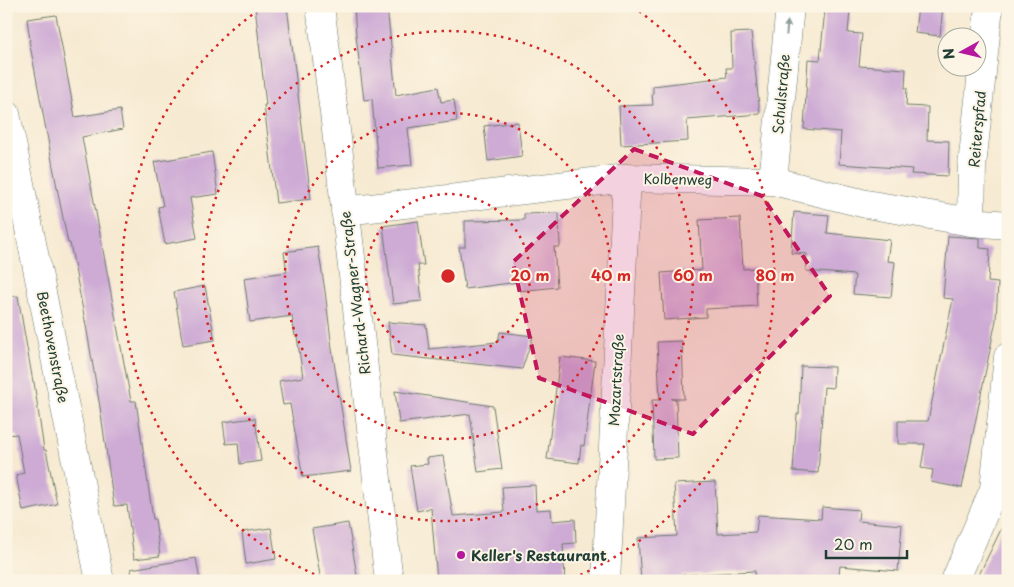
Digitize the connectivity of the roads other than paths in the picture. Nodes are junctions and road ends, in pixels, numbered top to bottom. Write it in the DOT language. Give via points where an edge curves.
graph roads {
  1 [pos="320,6"];
  2 [pos="790,6"];
  3 [pos="989,6"];
  4 [pos="6,114"];
  5 [pos="627,178"];
  6 [pos="773,181"];
  7 [pos="345,211"];
  8 [pos="971,222"];
  9 [pos="1008,225"];
  10 [pos="1008,357"];
  11 [pos="100,581"];
  12 [pos="389,581"];
  13 [pos="606,581"];
  14 [pos="955,581"];
  1 -- 7 [label="street, Richard-Wagner-Straße"];
  6 -- 2 [label="street, Schulstraße, one-way"];
  3 -- 8 [label="street, Reiterspfad" via="972,166"];
  4 -- 11 [label="street, Beethovenstraße"];
  5 -- 6 [label="street, Kolbenweg"];
  5 -- 7 [label="street, Kolbenweg"];
  5 -- 13 [label="street, Mozartstraße"];
  6 -- 8 [label="street, Kolbenweg" via="866,204"];
  7 -- 12 [label="street, Richard-Wagner-Straße"];
  8 -- 9 [label="street, Kolbenweg"];
  10 -- 14 [label="street" via="994,489"];
}
